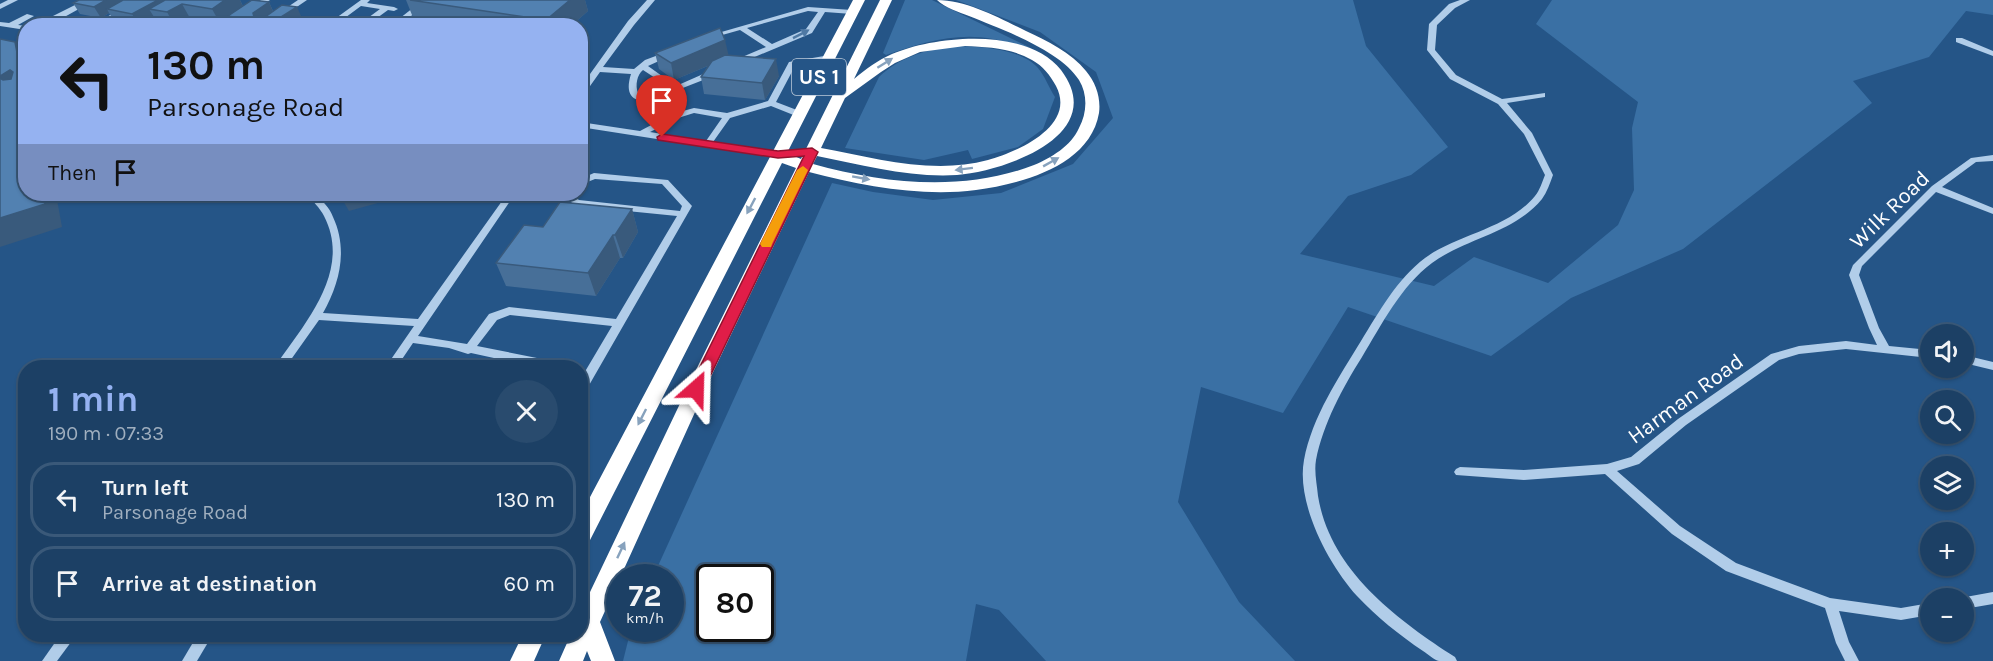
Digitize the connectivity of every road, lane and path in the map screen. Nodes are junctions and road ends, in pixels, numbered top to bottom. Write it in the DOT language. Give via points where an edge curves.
graph roads {
  1 [pos="14,0"];
  2 [pos="101,0"];
  3 [pos="140,0"];
  4 [pos="266,0"];
  5 [pos="303,0"];
  6 [pos="428,0"];
  7 [pos="651,0"];
  8 [pos="886,0"];
  9 [pos="943,0"];
  10 [pos="1466,0"];
  11 [pos="363,2"];
  12 [pos="90,4"];
  13 [pos="856,6"];
  14 [pos="0,7"];
  15 [pos="387,8"];
  16 [pos="175,10"];
  17 [pos="823,10"];
  18 [pos="77,14"];
  19 [pos="30,16"];
  20 [pos="26,18"];
  21 [pos="56,18"];
  22 [pos="70,18"];
  23 [pos="109,18"];
  24 [pos="162,18"];
  25 [pos="238,18"];
  26 [pos="275,18"];
  27 [pos="340,18"];
  28 [pos="372,18"];
  29 [pos="381,18"];
  30 [pos="404,18"];
  31 [pos="18,22"];
  32 [pos="0,24"];
  33 [pos="10,26"];
  34 [pos="18,27"];
  35 [pos="741,28"];
  36 [pos="699,40"];
  37 [pos="1959,40"];
  38 [pos="0,47"];
  39 [pos="680,48"];
  40 [pos="771,48"];
  41 [pos="18,50"];
  42 [pos="1993,54"];
  43 [pos="830,57"];
  44 [pos="643,66"];
  45 [pos="729,66"];
  46 [pos="598,69"];
  47 [pos="718,70"];
  48 [pos="636,72"];
  49 [pos="588,83"];
  50 [pos="1542,94"];
  51 [pos="656,98"];
  52 [pos="838,98"];
  53 [pos="1501,102"];
  54 [pos="771,103"];
  55 [pos="799,114"];
  56 [pos="727,116"];
  57 [pos="588,125"];
  58 [pos="639,134"];
  59 [pos="708,144"];
  60 [pos="778,155"];
  61 [pos="1993,158"];
  62 [pos="808,160"];
  63 [pos="588,179"];
  64 [pos="1935,188"];
  65 [pos="319,201"];
  66 [pos="506,201"];
  67 [pos="574,201"];
  68 [pos="1993,211"];
  69 [pos="683,214"];
  70 [pos="317,316"];
  71 [pos="421,323"];
  72 [pos="619,323"];
  73 [pos="410,339"];
  74 [pos="1884,347"];
  75 [pos="468,350"];
  76 [pos="1920,352"];
  77 [pos="285,360"];
  78 [pos="396,360"];
  79 [pos="518,360"];
  80 [pos="1974,361"];
  81 [pos="1993,366"];
  82 [pos="588,370"];
  83 [pos="593,371"];
  84 [pos="588,379"];
  85 [pos="1606,469"];
  86 [pos="1460,472"];
  87 [pos="588,514"];
  88 [pos="1993,598"];
  89 [pos="1974,601"];
  90 [pos="1830,604"];
  91 [pos="1920,611"];
  92 [pos="588,620"];
  93 [pos="64,642"];
  94 [pos="201,642"];
  95 [pos="530,642"];
  96 [pos="579,642"];
  97 [pos="49,661"];
  98 [pos="189,661"];
  99 [pos="522,661"];
  100 [pos="571,661"];
  101 [pos="603,661"];
  102 [pos="1450,661"];
  103 [pos="1852,661"];
  1 -- 14 [label="street"];
  2 -- 12 [label="street"];
  3 -- 23 [label="street"];
  4 -- 25 [label="street"];
  5 -- 26 [label="street"];
  6 -- 30 [label="street"];
  7 -- 46 [label="street"];
  8 -- 52 [label="highway, US 1"];
  62 -- 9 [label="highway, one-way" via="915,188 964,188 1033,171 1066,153 1079,139 1088,126 1094,102 1091,89 1077,69 1039,44"];
  10 -- 53 [label="street" via="1452,6 1433,24 1431,50 1453,77"];
  11 -- 15 [label="street"];
  11 -- 27 [label="street"];
  12 -- 21 [label="street"];
  13 -- 17 [label="street"];
  13 -- 43 [label="highway, US 1"];
  15 -- 28 [label="street"];
  15 -- 29 [label="street" via="394,9"];
  16 -- 24 [label="street"];
  17 -- 35 [label="street" via="808,9"];
  40 -- 17 [label="street, one-way" via="809,31"];
  18 -- 22 [label="street"];
  19 -- 20 [label="street"];
  31 -- 33 [label="street"];
  32 -- 33 [label="street"];
  33 -- 34 [label="street"];
  35 -- 36 [label="street"];
  35 -- 40 [label="street"];
  37 -- 42 [label="street"];
  38 -- 41 [label="street"];
  39 -- 44 [label="street"];
  40 -- 45 [label="street"];
  43 -- 54 [label="street" via="792,64"];
  43 -- 55 [label="highway, US 1"];
  44 -- 47 [label="street" via="675,89"];
  44 -- 48 [label="street"];
  46 -- 48 [label="street"];
  46 -- 49 [label="street"];
  48 -- 51 [label="street" via="632,93 639,98"];
  50 -- 53 [label="street"];
  52 -- 62 [label="highway, US 1"];
  52 -- 62 [label="highway, one-way" via="899,55 936,44 972,41 1006,46 1042,62 1060,80 1066,101 1060,123 1035,146 978,167 937,171"];
  53 -- 102 [label="street" via="1528,133 1549,175 1539,198 1514,219 1468,237 1427,262 1393,300 1352,363 1318,433 1309,471 1316,511 1333,556 1368,601"];
  54 -- 55 [label="street"];
  54 -- 56 [label="street"];
  55 -- 60 [label="highway, US 1"];
  56 -- 58 [label="street" via="694,110"];
  56 -- 59 [label="street"];
  57 -- 58 [label="street"];
  58 -- 59 [label="street"];
  59 -- 60 [label="street"];
  60 -- 62 [label="highway"];
  60 -- 87 [label="highway, US 1, one-way"];
  61 -- 64 [label="street, Wilk Road" via="1974,160"];
  92 -- 62 [label="highway, US 1, one-way"];
  63 -- 69 [label="street" via="665,182 687,206"];
  64 -- 68 [label="street"];
  64 -- 74 [label="street, Wilk Road" via="1858,265 1854,275"];
  65 -- 70 [label="street" via="338,243 335,273"];
  66 -- 71 [label="street"];
  67 -- 69 [label="street"];
  69 -- 72 [label="street"];
  70 -- 71 [label="street"];
  70 -- 77 [label="street"];
  71 -- 73 [label="street"];
  72 -- 75 [label="street" via="506,312 491,320"];
  72 -- 83 [label="street"];
  73 -- 75 [label="street"];
  73 -- 78 [label="street"];
  74 -- 76 [label="street, Harman Road"];
  74 -- 85 [label="street, Harman Road" via="1827,346 1775,357 1635,460"];
  75 -- 79 [label="street"];
  80 -- 81 [label="street"];
  82 -- 83 [label="street"];
  83 -- 84 [label="street"];
  85 -- 86 [label="street, Harman Road" via="1524,475"];
  85 -- 90 [label="street" via="1676,530 1731,567"];
  88 -- 89 [label="street"];
  90 -- 91 [label="street" via="1901,614"];
  90 -- 103 [label="street"];
  92 -- 101 [label="highway"];
  93 -- 97 [label="street"];
  94 -- 98 [label="street"];
  95 -- 99 [label="highway"];
  96 -- 100 [label="highway, US 1"];
}
